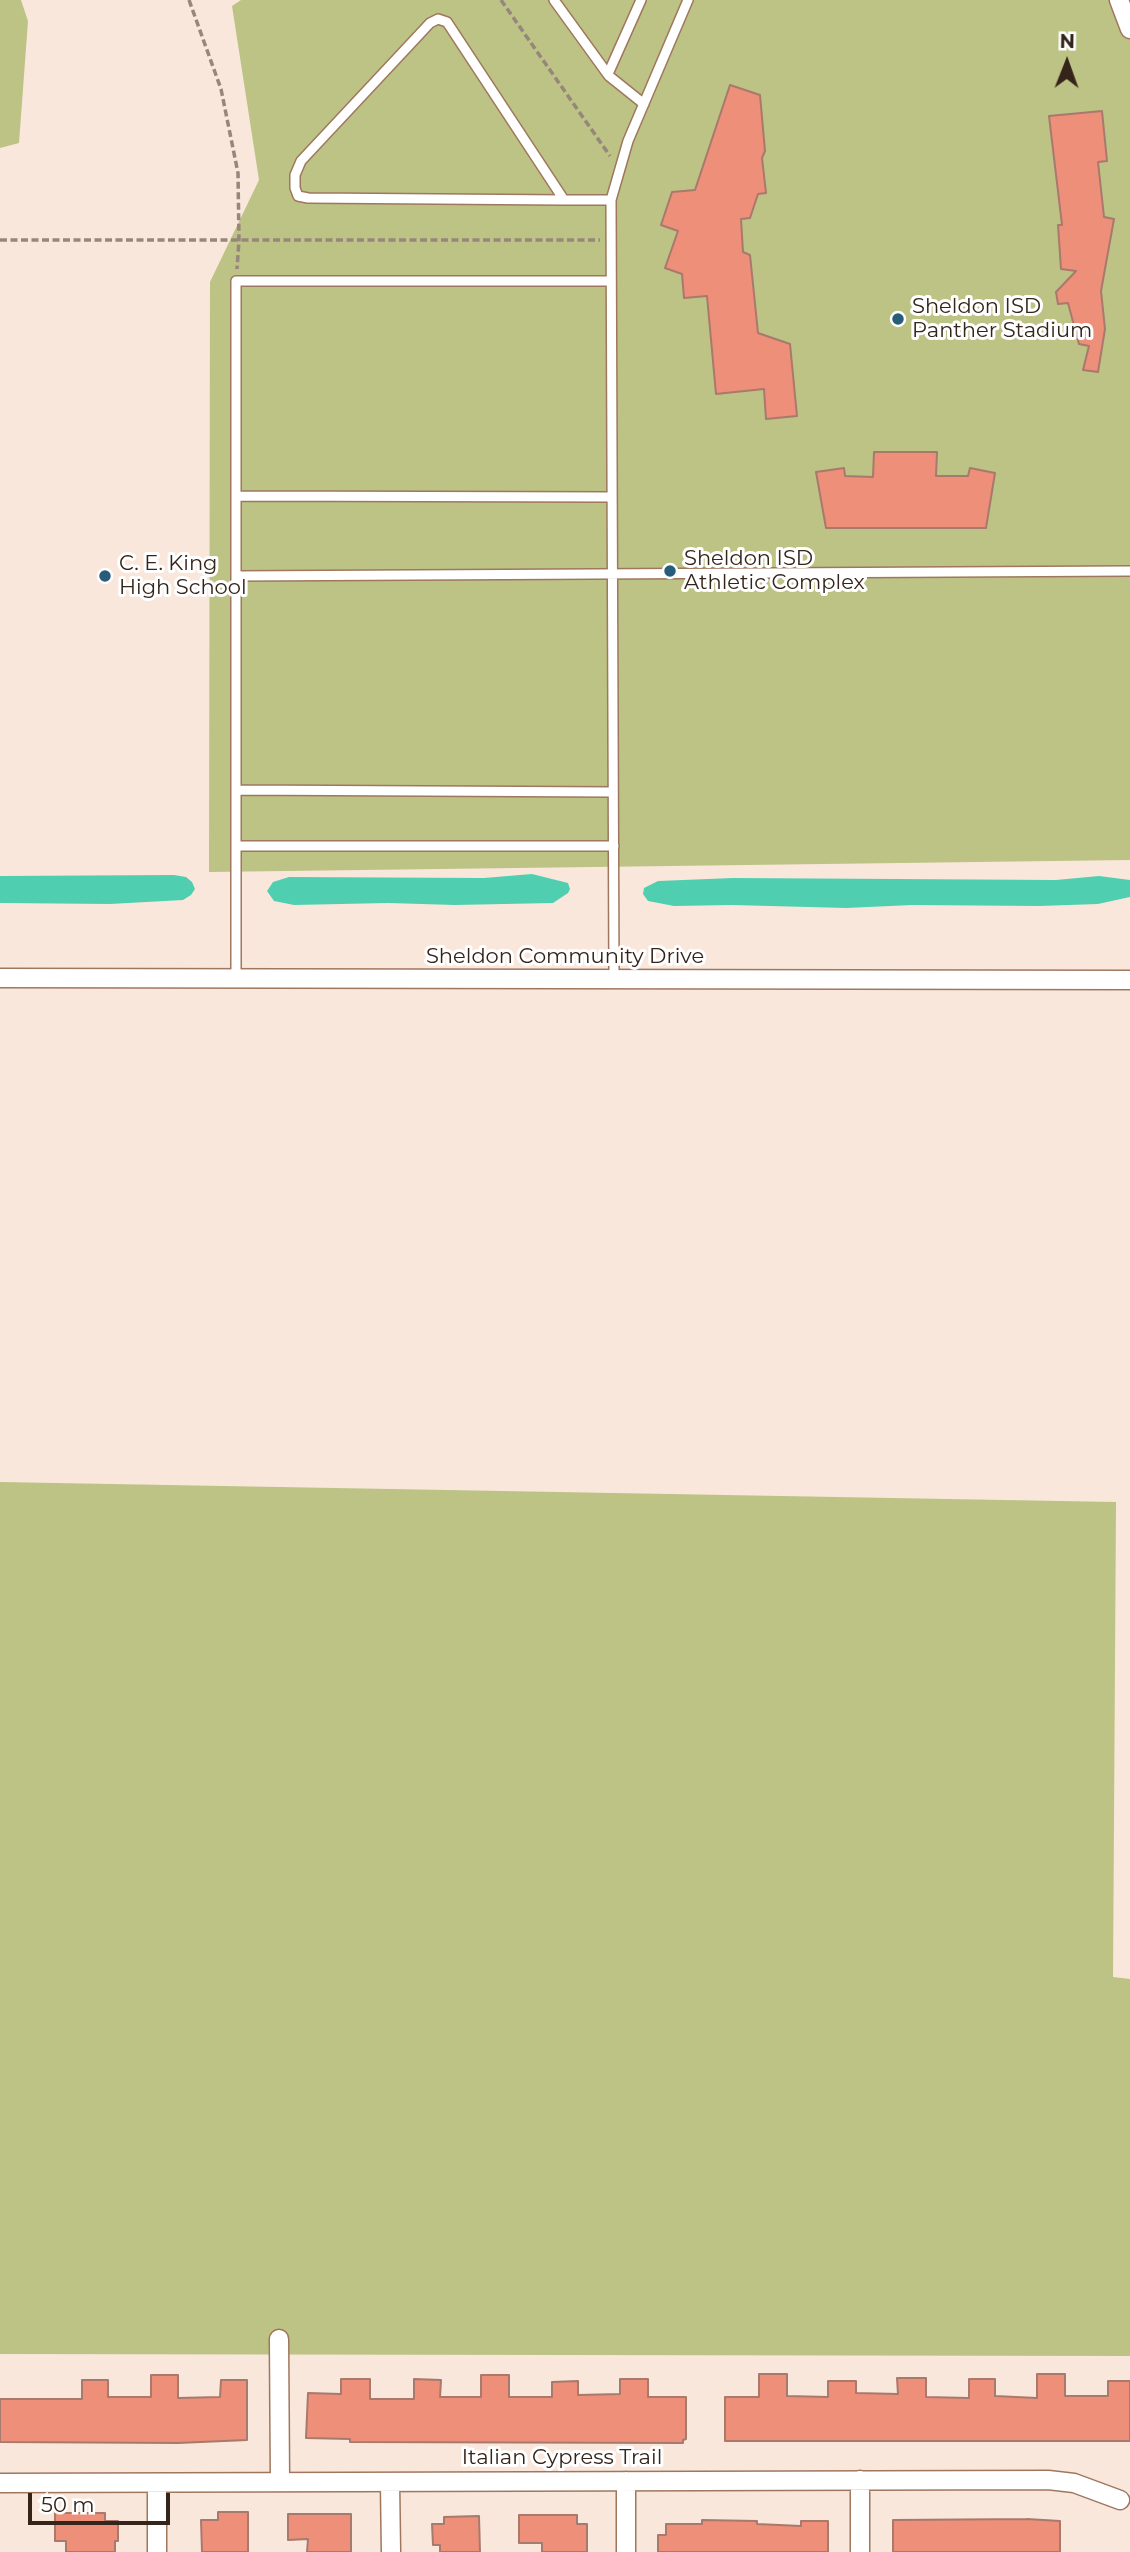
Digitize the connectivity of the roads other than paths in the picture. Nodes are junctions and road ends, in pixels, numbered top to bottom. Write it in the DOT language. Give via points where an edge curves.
graph roads {
  1 [pos="554,0"];
  2 [pos="641,0"];
  3 [pos="688,0"];
  4 [pos="1119,0"];
  5 [pos="1130,29"];
  6 [pos="608,74"];
  7 [pos="644,104"];
  8 [pos="564,200"];
  9 [pos="611,200"];
  10 [pos="611,281"];
  11 [pos="236,496"];
  12 [pos="612,497"];
  13 [pos="1130,571"];
  14 [pos="612,574"];
  15 [pos="236,576"];
  16 [pos="236,790"];
  17 [pos="613,792"];
  18 [pos="236,846"];
  19 [pos="614,846"];
  20 [pos="0,978"];
  21 [pos="236,979"];
  22 [pos="614,979"];
  23 [pos="1130,980"];
  24 [pos="279,2339"];
  25 [pos="860,2480"];
  26 [pos="626,2481"];
  27 [pos="279,2482"];
  28 [pos="390,2482"];
  29 [pos="0,2483"];
  30 [pos="157,2483"];
  31 [pos="1120,2500"];
  32 [pos="157,2552"];
  33 [pos="391,2552"];
  34 [pos="626,2552"];
  35 [pos="860,2552"];
  1 -- 6 [label="lane"];
  2 -- 6 [label="lane"];
  3 -- 7 [label="lane"];
  4 -- 5 [label="street"];
  6 -- 7 [label="lane"];
  7 -- 9 [label="lane"];
  8 -- 8 [label="lane" via="308,198 298,196 295,175 301,161 429,23 438,19 447,22"];
  8 -- 9 [label="lane"];
  9 -- 10 [label="lane"];
  10 -- 11 [label="lane" via="236,281"];
  10 -- 12 [label="lane"];
  11 -- 12 [label="lane"];
  11 -- 15 [label="lane"];
  12 -- 14 [label="lane"];
  13 -- 14 [label="lane"];
  14 -- 15 [label="lane"];
  14 -- 17 [label="lane"];
  15 -- 16 [label="lane"];
  16 -- 17 [label="lane"];
  16 -- 18 [label="lane"];
  17 -- 19 [label="lane"];
  18 -- 19 [label="lane"];
  18 -- 21 [label="lane"];
  19 -- 22 [label="lane"];
  20 -- 21 [label="street, Sheldon Community Drive"];
  21 -- 22 [label="street, Sheldon Community Drive"];
  22 -- 23 [label="street, Sheldon Community Drive"];
  24 -- 27 [label="street"];
  25 -- 26 [label="street, Italian Cypress Trail"];
  25 -- 31 [label="street, Italian Cypress Trail" via="1048,2480 1074,2483"];
  25 -- 35 [label="street"];
  26 -- 28 [label="street, Italian Cypress Trail"];
  26 -- 34 [label="street"];
  27 -- 28 [label="street, Italian Cypress Trail"];
  27 -- 30 [label="street, Italian Cypress Trail"];
  28 -- 33 [label="street"];
  29 -- 30 [label="street, Italian Cypress Trail"];
  30 -- 32 [label="street"];
}
